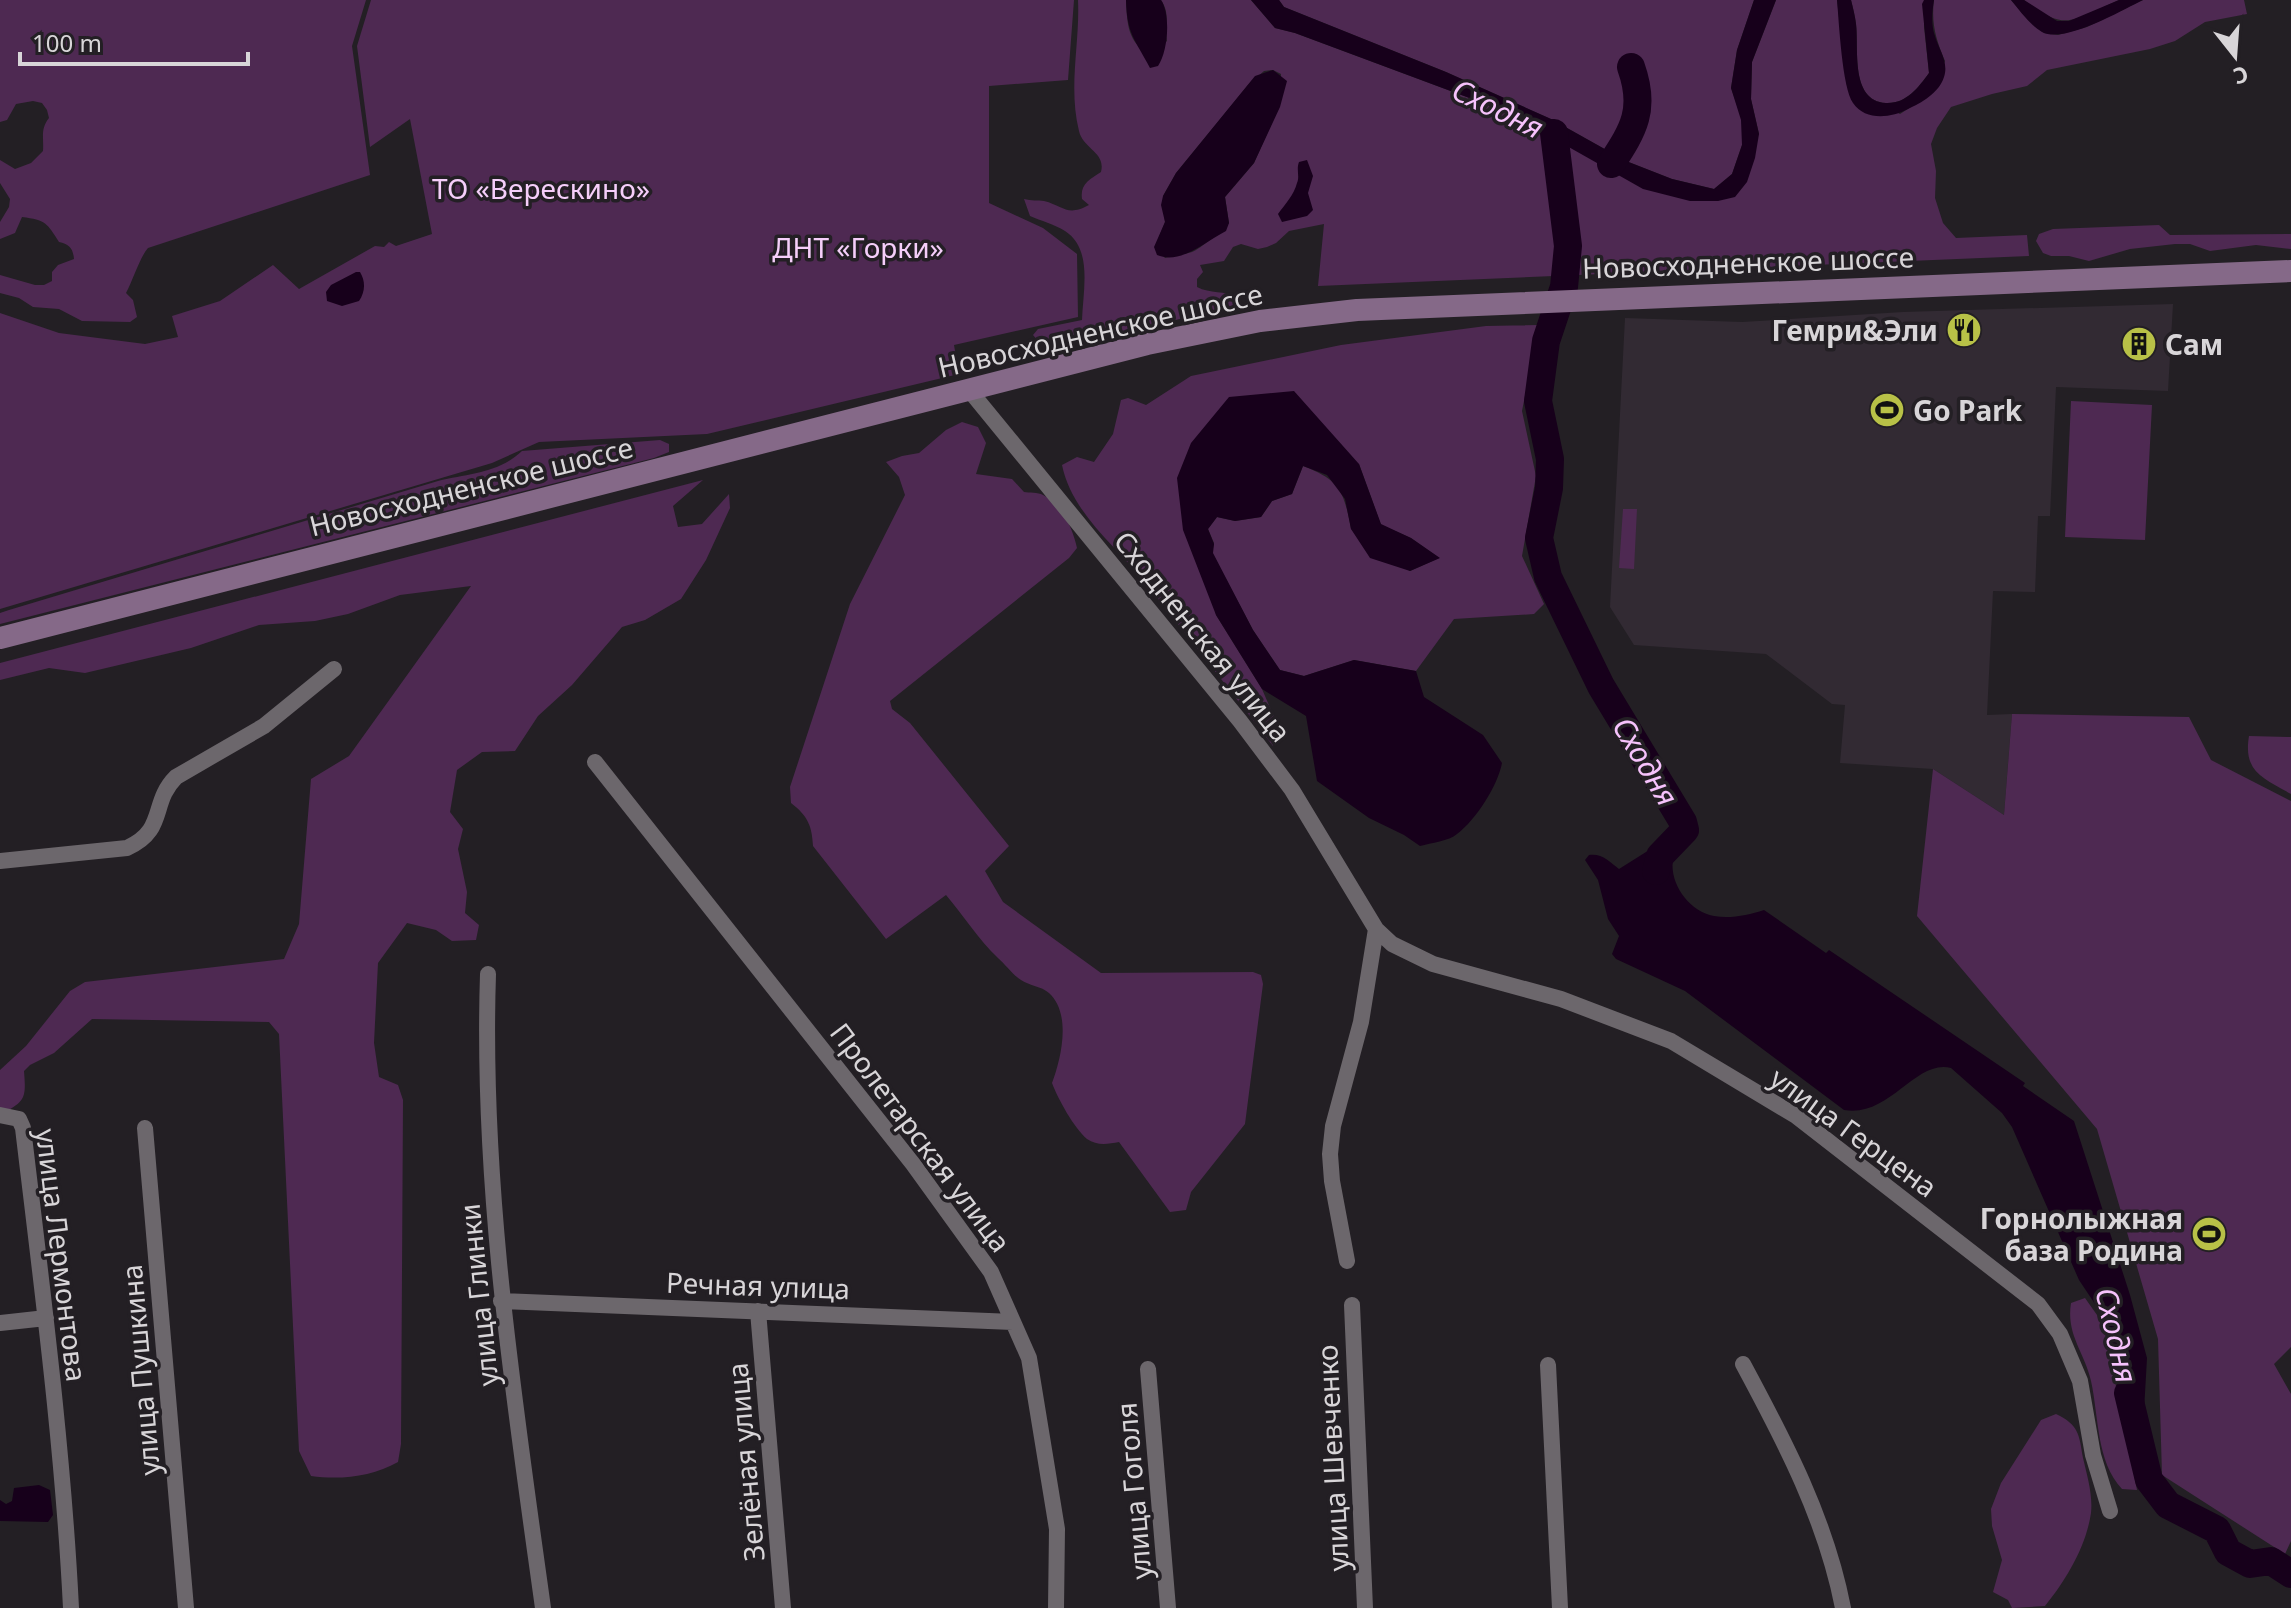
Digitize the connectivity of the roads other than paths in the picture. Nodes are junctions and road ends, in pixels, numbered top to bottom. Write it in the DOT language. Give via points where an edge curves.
graph roads {
  1 [pos="2291,271"];
  2 [pos="970,391"];
  3 [pos="0,638"];
  4 [pos="334,669"];
  5 [pos="595,762"];
  6 [pos="0,861"];
  7 [pos="1376,929"];
  8 [pos="488,974"];
  9 [pos="0,1115"];
  10 [pos="145,1128"];
  11 [pos="1347,1261"];
  12 [pos="501,1301"];
  13 [pos="1352,1305"];
  14 [pos="758,1311"];
  15 [pos="46,1318"];
  16 [pos="1013,1322"];
  17 [pos="0,1323"];
  18 [pos="1743,1364"];
  19 [pos="1548,1365"];
  20 [pos="1148,1369"];
  21 [pos="2110,1511"];
  22 [pos="71,1608"];
  23 [pos="186,1608"];
  24 [pos="543,1608"];
  25 [pos="783,1608"];
  26 [pos="1056,1608"];
  27 [pos="1168,1608"];
  28 [pos="1365,1608"];
  29 [pos="1560,1608"];
  30 [pos="1843,1608"];
  1 -- 2 [label="main road, Новосходненское шоссе" via="1357,310 1260,321 1147,344"];
  2 -- 3 [label="main road, Новосходненское шоссе"];
  2 -- 7 [label="street, Сходненская улица" via="1240,721 1292,790"];
  4 -- 6 [label="street" via="264,726 176,777 167,786 153,828 136,844"];
  5 -- 16 [label="street, Пролетарская улица" via="913,1164 991,1272"];
  7 -- 11 [label="street" via="1330,1154"];
  7 -- 21 [label="street, улица Герцена" via="1392,944 1433,964 1561,999 1671,1041 1796,1116 2038,1304 2060,1334 2080,1381"];
  8 -- 12 [label="street, улица Глинки" via="487,1100"];
  9 -- 15 [label="street, улица Лермонтова" via="19,1119 23,1128"];
  10 -- 23 [label="street, улица Пушкина"];
  12 -- 14 [label="street, Речная улица"];
  12 -- 24 [label="street, улица Глинки"];
  13 -- 28 [label="street, улица Шевченко"];
  14 -- 16 [label="street, Речная улица"];
  14 -- 25 [label="street, Зелёная улица"];
  15 -- 17 [label="street"];
  15 -- 22 [label="street, улица Лермонтова"];
  16 -- 26 [label="street, Пролетарская улица" via="1029,1358 1057,1529"];
  18 -- 30 [label="street" via="1806,1487"];
  19 -- 29 [label="street"];
  20 -- 27 [label="street, улица Гоголя"];
}
